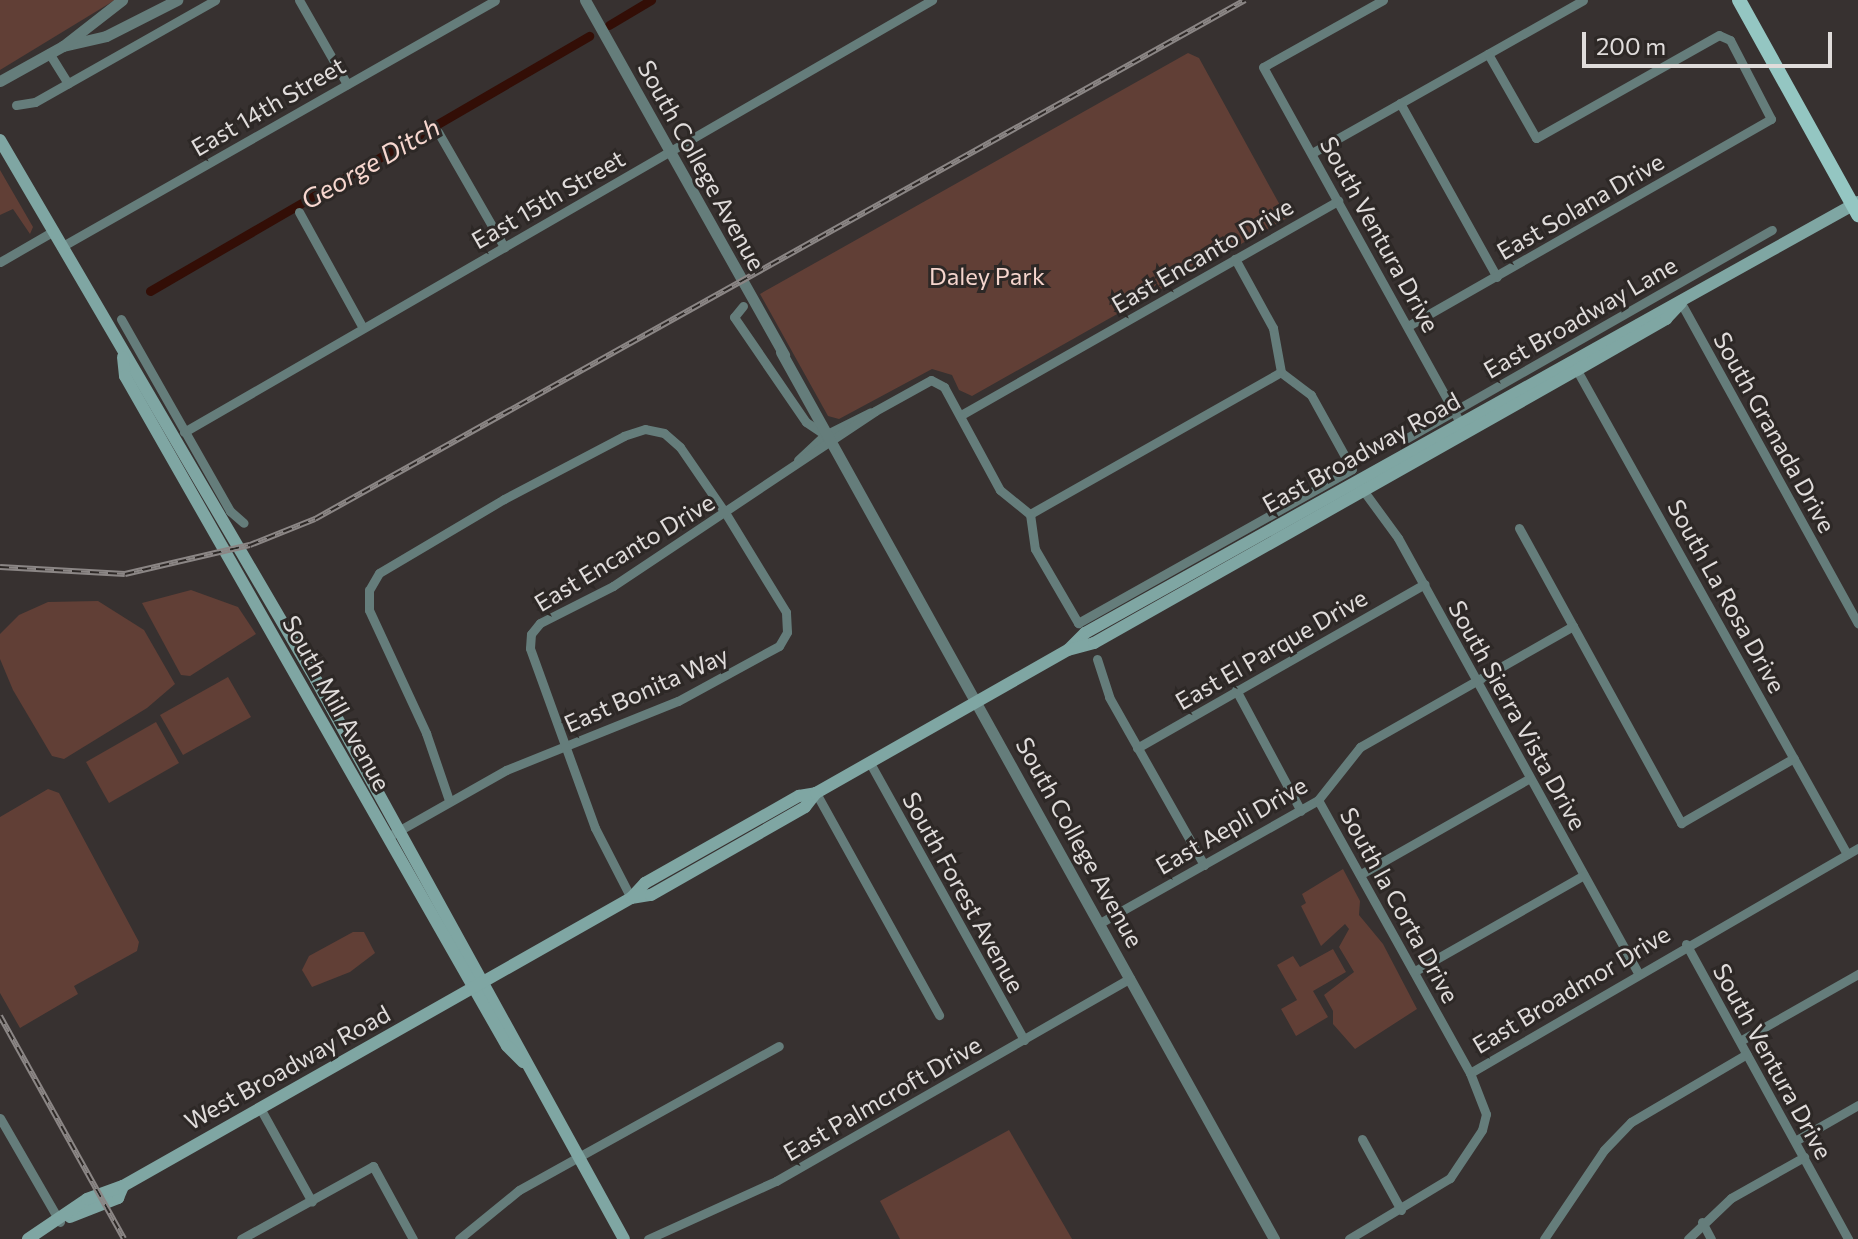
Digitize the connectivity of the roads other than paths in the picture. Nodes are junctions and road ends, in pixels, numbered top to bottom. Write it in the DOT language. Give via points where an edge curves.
graph roads {
  1 [pos="122,0"];
  2 [pos="177,0"];
  3 [pos="215,0"];
  4 [pos="299,0"];
  5 [pos="495,0"];
  6 [pos="585,0"];
  7 [pos="932,0"];
  8 [pos="1383,0"];
  9 [pos="1583,0"];
  10 [pos="1739,0"];
  11 [pos="63,46"];
  12 [pos="49,53"];
  13 [pos="1488,54"];
  14 [pos="0,81"];
  15 [pos="68,84"];
  16 [pos="347,84"];
  17 [pos="1400,103"];
  18 [pos="16,105"];
  19 [pos="438,132"];
  20 [pos="0,140"];
  21 [pos="670,152"];
  22 [pos="1312,153"];
  23 [pos="1338,201"];
  24 [pos="1857,207"];
  25 [pos="299,212"];
  26 [pos="1772,230"];
  27 [pos="52,232"];
  28 [pos="61,247"];
  29 [pos="504,247"];
  30 [pos="1235,259"];
  31 [pos="0,262"];
  32 [pos="1497,277"];
  33 [pos="1681,303"];
  34 [pos="743,306"];
  35 [pos="121,319"];
  36 [pos="1408,326"];
  37 [pos="363,328"];
  38 [pos="123,357"];
  39 [pos="1574,364"];
  40 [pos="1281,372"];
  41 [pos="961,415"];
  42 [pos="1457,416"];
  43 [pos="184,432"];
  44 [pos="829,437"];
  45 [pos="1407,438"];
  46 [pos="1357,479"];
  47 [pos="726,514"];
  48 [pos="1030,514"];
  49 [pos="244,523"];
  50 [pos="1519,528"];
  51 [pos="1424,584"];
  52 [pos="1858,623"];
  53 [pos="1573,626"];
  54 [pos="1097,659"];
  55 [pos="1476,682"];
  56 [pos="1236,690"];
  57 [pos="978,701"];
  58 [pos="566,747"];
  59 [pos="1137,748"];
  60 [pos="1794,758"];
  61 [pos="870,763"];
  62 [pos="1530,778"];
  63 [pos="816,793"];
  64 [pos="449,800"];
  65 [pos="1318,800"];
  66 [pos="1301,811"];
  67 [pos="396,832"];
  68 [pos="1858,848"];
  69 [pos="1847,854"];
  70 [pos="1204,865"];
  71 [pos="1361,874"];
  72 [pos="1584,875"];
  73 [pos="631,898"];
  74 [pos="1100,923"];
  75 [pos="1686,944"];
  76 [pos="1415,971"];
  77 [pos="1639,974"];
  78 [pos="1858,974"];
  79 [pos="1130,978"];
  80 [pos="479,984"];
  81 [pos="939,1015"];
  82 [pos="1024,1040"];
  83 [pos="1740,1041"];
  84 [pos="779,1046"];
  85 [pos="1747,1054"];
  86 [pos="1470,1073"];
  87 [pos="1858,1105"];
  88 [pos="260,1108"];
  89 [pos="0,1118"];
  90 [pos="1362,1139"];
  91 [pos="1795,1141"];
  92 [pos="577,1156"];
  93 [pos="1804,1157"];
  94 [pos="312,1202"];
  95 [pos="1401,1210"];
  96 [pos="64,1220"];
  97 [pos="1702,1222"];
  98 [pos="1858,1233"];
  99 [pos="28,1239"];
  100 [pos="241,1239"];
  101 [pos="413,1239"];
  102 [pos="459,1239"];
  103 [pos="624,1239"];
  104 [pos="648,1239"];
  105 [pos="1274,1239"];
  106 [pos="1349,1239"];
  107 [pos="1544,1239"];
  108 [pos="1688,1239"];
  109 [pos="1711,1239"];
  110 [pos="1848,1239"];
  1 -- 11 [label="street"];
  2 -- 11 [label="street" via="106,36"];
  3 -- 15 [label="street"];
  4 -- 16 [label="street"];
  5 -- 16 [label="street, East 14th Street"];
  6 -- 21 [label="street, South College Avenue"];
  7 -- 21 [label="street, East 15th Street"];
  8 -- 22 [label="street, South Ventura Drive" via="1263,67"];
  9 -- 13 [label="street"];
  10 -- 24 [label="main road"];
  11 -- 12 [label="street"];
  12 -- 14 [label="street"];
  12 -- 15 [label="street"];
  13 -- 17 [label="street"];
  13 -- 32 [label="street, East Solana Drive" via="1536,138 1724,35 1771,119"];
  15 -- 18 [label="street" via="35,102"];
  16 -- 28 [label="street, East 14th Street"];
  17 -- 22 [label="street"];
  17 -- 32 [label="street"];
  19 -- 29 [label="street"];
  20 -- 27 [label="main road, South Mill Avenue"];
  21 -- 29 [label="street, East 15th Street"];
  21 -- 44 [label="street, South College Avenue"];
  22 -- 23 [label="street, South Ventura Drive"];
  23 -- 30 [label="street, East Encanto Drive"];
  23 -- 36 [label="street, South Ventura Drive"];
  24 -- 33 [label="main road, East Broadway Road"];
  25 -- 37 [label="street"];
  26 -- 42 [label="street, East Broadway Lane"];
  27 -- 28 [label="main road, South Mill Avenue"];
  27 -- 31 [label="street"];
  28 -- 38 [label="main road, South Mill Avenue"];
  29 -- 37 [label="street, East 15th Street"];
  30 -- 40 [label="street" via="1273,328"];
  30 -- 41 [label="street, East Encanto Drive"];
  32 -- 36 [label="street, East Solana Drive"];
  33 -- 39 [label="main road, East Broadway Road" via="1660,308"];
  33 -- 52 [label="street, South Granada Drive"];
  34 -- 44 [label="street" via="734,317 806,422"];
  35 -- 43 [label="street"];
  36 -- 42 [label="street, South Ventura Drive"];
  37 -- 43 [label="street, East 15th Street"];
  38 -- 67 [label="main road, South Mill Avenue" via="138,372"];
  38 -- 80 [label="main road, South Mill Avenue" via="125,376"];
  39 -- 42 [label="main road, East Broadway Road"];
  39 -- 46 [label="main road, East Broadway Road"];
  39 -- 60 [label="street, South La Rosa Drive"];
  40 -- 46 [label="street, South Sierra Vista Drive" via="1311,395"];
  40 -- 48 [label="street"];
  41 -- 44 [label="street, East Encanto Drive" via="935,381"];
  41 -- 48 [label="street" via="1000,490"];
  42 -- 45 [label="street, East Broadway Lane"];
  42 -- 46 [label="main road, East Broadway Road"];
  43 -- 49 [label="street" via="230,511"];
  44 -- 47 [label="street, East Encanto Drive"];
  44 -- 57 [label="street, South College Avenue"];
  46 -- 48 [label="street" via="1078,623 1035,549"];
  46 -- 51 [label="street, South Sierra Vista Drive"];
  46 -- 57 [label="main road, East Broadway Road" via="1085,633 1068,650"];
  47 -- 58 [label="street, East Encanto Drive" via="613,586 540,623 531,634 530,648"];
  47 -- 58 [label="street, East Bonita Way" via="786,612 787,632 779,646 678,701"];
  47 -- 64 [label="street, East Bonita Way" via="680,447 664,433 645,429 504,499 379,573 369,590 369,610 429,741"];
  50 -- 53 [label="street"];
  51 -- 55 [label="street, South Sierra Vista Drive"];
  51 -- 56 [label="street, East El Parque Drive"];
  53 -- 55 [label="street, East Aepli Drive"];
  53 -- 60 [label="street" via="1681,823"];
  54 -- 59 [label="street" via="1109,697"];
  55 -- 62 [label="street, South Sierra Vista Drive"];
  55 -- 65 [label="street, East Aepli Drive" via="1360,747"];
  56 -- 59 [label="street, East El Parque Drive"];
  56 -- 66 [label="street, South la Corta Drive"];
  57 -- 61 [label="main road, East Broadway Road"];
  57 -- 74 [label="street, South College Avenue"];
  58 -- 64 [label="street, East Bonita Way"];
  58 -- 73 [label="street" via="595,828"];
  59 -- 70 [label="street"];
  60 -- 69 [label="street, South La Rosa Drive"];
  61 -- 63 [label="main road, East Broadway Road"];
  61 -- 82 [label="street, South Forest Avenue"];
  62 -- 71 [label="street"];
  62 -- 72 [label="street, South Sierra Vista Drive"];
  63 -- 73 [label="main road, East Broadway Road" via="799,796 759,818 645,883"];
  63 -- 81 [label="street"];
  64 -- 67 [label="street, East Bonita Way"];
  65 -- 66 [label="street, East Aepli Drive"];
  65 -- 71 [label="street, South la Corta Drive"];
  66 -- 70 [label="street, East Aepli Drive"];
  67 -- 80 [label="main road, South Mill Avenue"];
  68 -- 69 [label="street, East Broadmor Drive"];
  69 -- 75 [label="street, East Broadmor Drive"];
  70 -- 74 [label="street, East Aepli Drive"];
  71 -- 76 [label="street, South la Corta Drive"];
  72 -- 76 [label="street"];
  72 -- 77 [label="street, South Sierra Vista Drive"];
  73 -- 80 [label="main road, East Broadway Road"];
  74 -- 79 [label="street, South College Avenue"];
  75 -- 77 [label="street, East Broadmor Drive"];
  75 -- 83 [label="street, South Ventura Drive"];
  76 -- 86 [label="street, South la Corta Drive"];
  77 -- 86 [label="street, East Broadmor Drive"];
  78 -- 83 [label="street"];
  79 -- 82 [label="street, East Palmcroft Drive"];
  79 -- 105 [label="street, South College Avenue"];
  80 -- 88 [label="main road, West Broadway Road"];
  80 -- 92 [label="main road, South Mill Avenue" via="507,1046 525,1064"];
  82 -- 104 [label="street, East Palmcroft Drive" via="776,1181"];
  83 -- 85 [label="street, South Ventura Drive"];
  84 -- 92 [label="street" via="591,1154"];
  85 -- 91 [label="street, South Ventura Drive"];
  85 -- 107 [label="street" via="1631,1122 1604,1150"];
  86 -- 95 [label="street, East Broadmor Drive" via="1484,1100 1482,1130 1450,1178"];
  87 -- 91 [label="street"];
  88 -- 94 [label="street"];
  88 -- 96 [label="main road, West Broadway Road" via="123,1186 99,1193"];
  89 -- 96 [label="street"];
  90 -- 95 [label="street"];
  91 -- 93 [label="street, South Ventura Drive"];
  92 -- 102 [label="street" via="519,1190"];
  92 -- 103 [label="main road, South Mill Avenue"];
  93 -- 97 [label="street" via="1731,1198"];
  93 -- 110 [label="street, South Ventura Drive"];
  94 -- 100 [label="street"];
  94 -- 101 [label="street" via="373,1166"];
  95 -- 106 [label="street, East Broadmor Drive"];
  96 -- 99 [label="main road, West Broadway Road"];
  97 -- 108 [label="street"];
  97 -- 109 [label="street"];
  98 -- 110 [label="street"];
}
